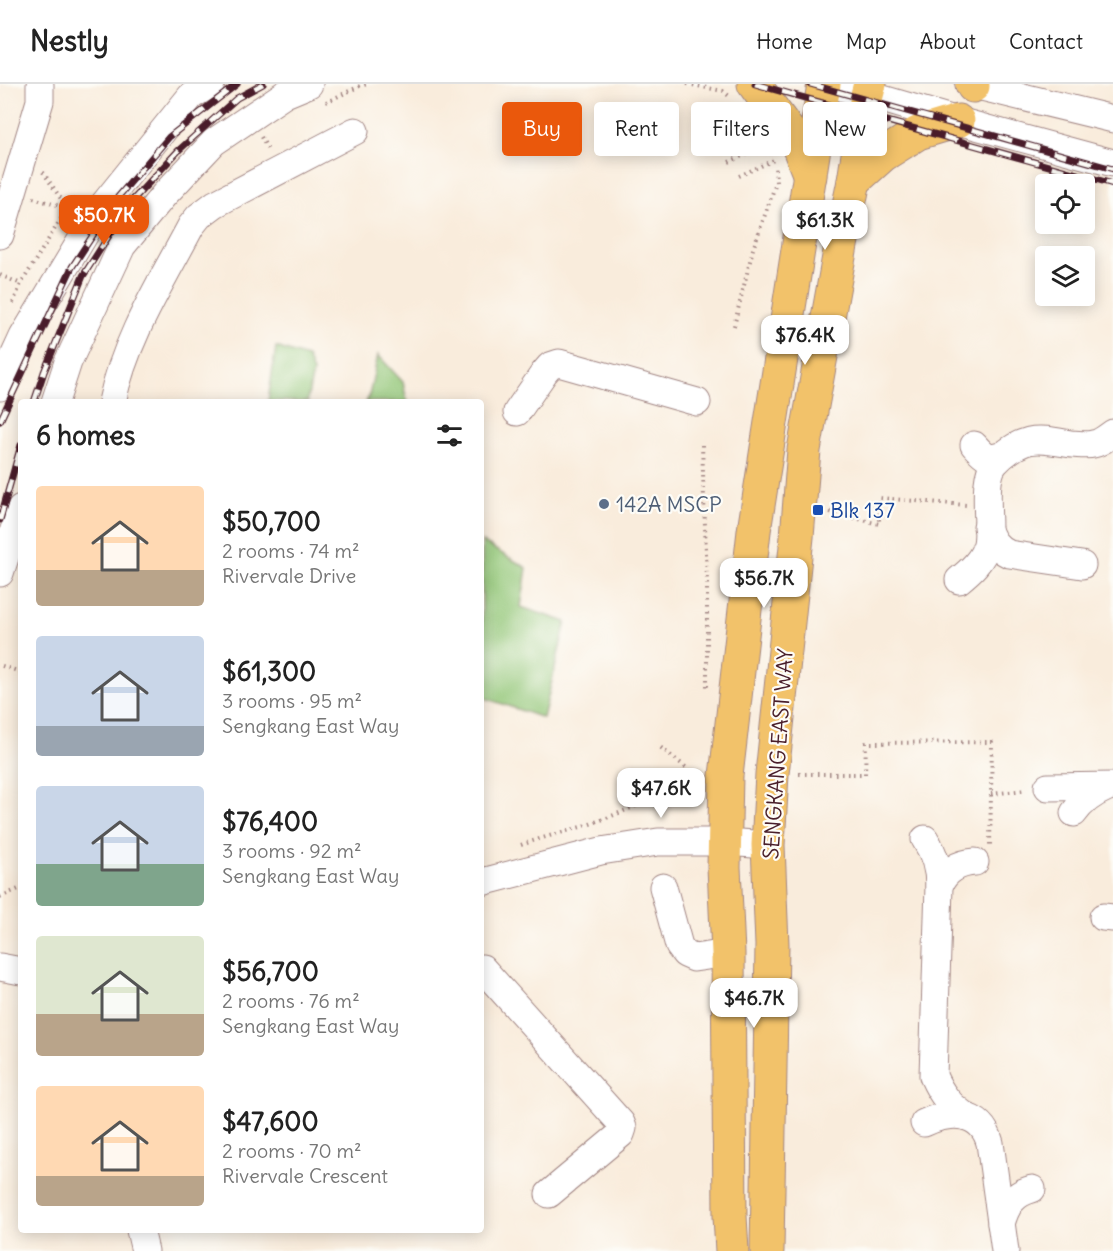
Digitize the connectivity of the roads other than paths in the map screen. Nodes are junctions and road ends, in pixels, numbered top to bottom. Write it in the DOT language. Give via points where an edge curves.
graph roads {
  1 [pos="40,84"];
  2 [pos="211,84"];
  3 [pos="309,84"];
  4 [pos="824,84"];
  5 [pos="831,84"];
  6 [pos="972,84"];
  7 [pos="868,89"];
  8 [pos="743,91"];
  9 [pos="1113,119"];
  10 [pos="958,121"];
  11 [pos="355,131"];
  12 [pos="1113,163"];
  13 [pos="810,176"];
  14 [pos="854,181"];
  15 [pos="0,235"];
  16 [pos="0,387"];
  17 [pos="56,399"];
  18 [pos="113,399"];
  19 [pos="697,402"];
  20 [pos="517,412"];
  21 [pos="1113,433"];
  22 [pos="974,445"];
  23 [pos="1003,456"];
  24 [pos="18,517"];
  25 [pos="988,517"];
  26 [pos="1082,565"];
  27 [pos="0,573"];
  28 [pos="959,580"];
  29 [pos="1111,786"];
  30 [pos="1048,787"];
  31 [pos="1074,813"];
  32 [pos="925,839"];
  33 [pos="725,842"];
  34 [pos="768,845"];
  35 [pos="975,862"];
  36 [pos="484,881"];
  37 [pos="939,886"];
  38 [pos="663,887"];
  39 [pos="728,953"];
  40 [pos="0,967"];
  41 [pos="18,970"];
  42 [pos="484,970"];
  43 [pos="967,1117"];
  44 [pos="924,1123"];
  45 [pos="1032,1189"];
  46 [pos="549,1194"];
  47 [pos="1001,1224"];
  48 [pos="141,1233"];
  49 [pos="145,1251"];
  50 [pos="732,1251"];
  51 [pos="766,1251"];
  52 [pos="1005,1251"];
  1 -- 15 [label="street" via="40,101"];
  2 -- 16 [label="street" via="191,96 100,209 23,337"];
  3 -- 17 [label="street" via="285,94 214,142 122,246 68,362"];
  4 -- 13 [label="main road"];
  5 -- 7 [label="street"];
  6 -- 9 [label="street"];
  7 -- 10 [label="street"];
  7 -- 14 [label="main road, SENGKANG EAST WAY"];
  8 -- 13 [label="main road" via="797,143"];
  10 -- 12 [label="street"];
  10 -- 14 [label="main road" via="918,133 883,155"];
  11 -- 18 [label="street" via="199,216 132,338"];
  13 -- 33 [label="main road" via="754,531 726,776"];
  14 -- 34 [label="main road, SENGKANG EAST WAY" via="804,450"];
  19 -- 20 [label="street" via="559,363 544,372"];
  21 -- 23 [label="street" via="1096,444 1086,445 1039,441 1022,434 1017,446"];
  22 -- 23 [label="street" via="989,458"];
  23 -- 25 [label="street" via="988,478"];
  24 -- 27 [label="street"];
  25 -- 26 [label="street" via="991,538 1009,554"];
  25 -- 28 [label="street" via="987,544 973,569"];
  29 -- 30 [label="street"];
  29 -- 31 [label="street" via="1087,798"];
  32 -- 37 [label="street" via="938,868"];
  33 -- 34 [label="street"];
  33 -- 36 [label="street" via="658,842 601,851"];
  33 -- 39 [label="main road"];
  34 -- 51 [label="main road, SENGKANG EAST WAY" via="772,945"];
  35 -- 37 [label="street" via="952,869"];
  37 -- 43 [label="street" via="933,1076 946,1099"];
  38 -- 39 [label="street" via="684,954 694,958"];
  39 -- 50 [label="main road"];
  40 -- 41 [label="street"];
  42 -- 46 [label="street" via="623,1128 621,1134"];
  43 -- 44 [label="street" via="945,1115"];
  43 -- 47 [label="street" via="984,1128 988,1136"];
  45 -- 47 [label="street" via="1014,1198"];
  47 -- 52 [label="street"];
  48 -- 49 [label="street"];
}
